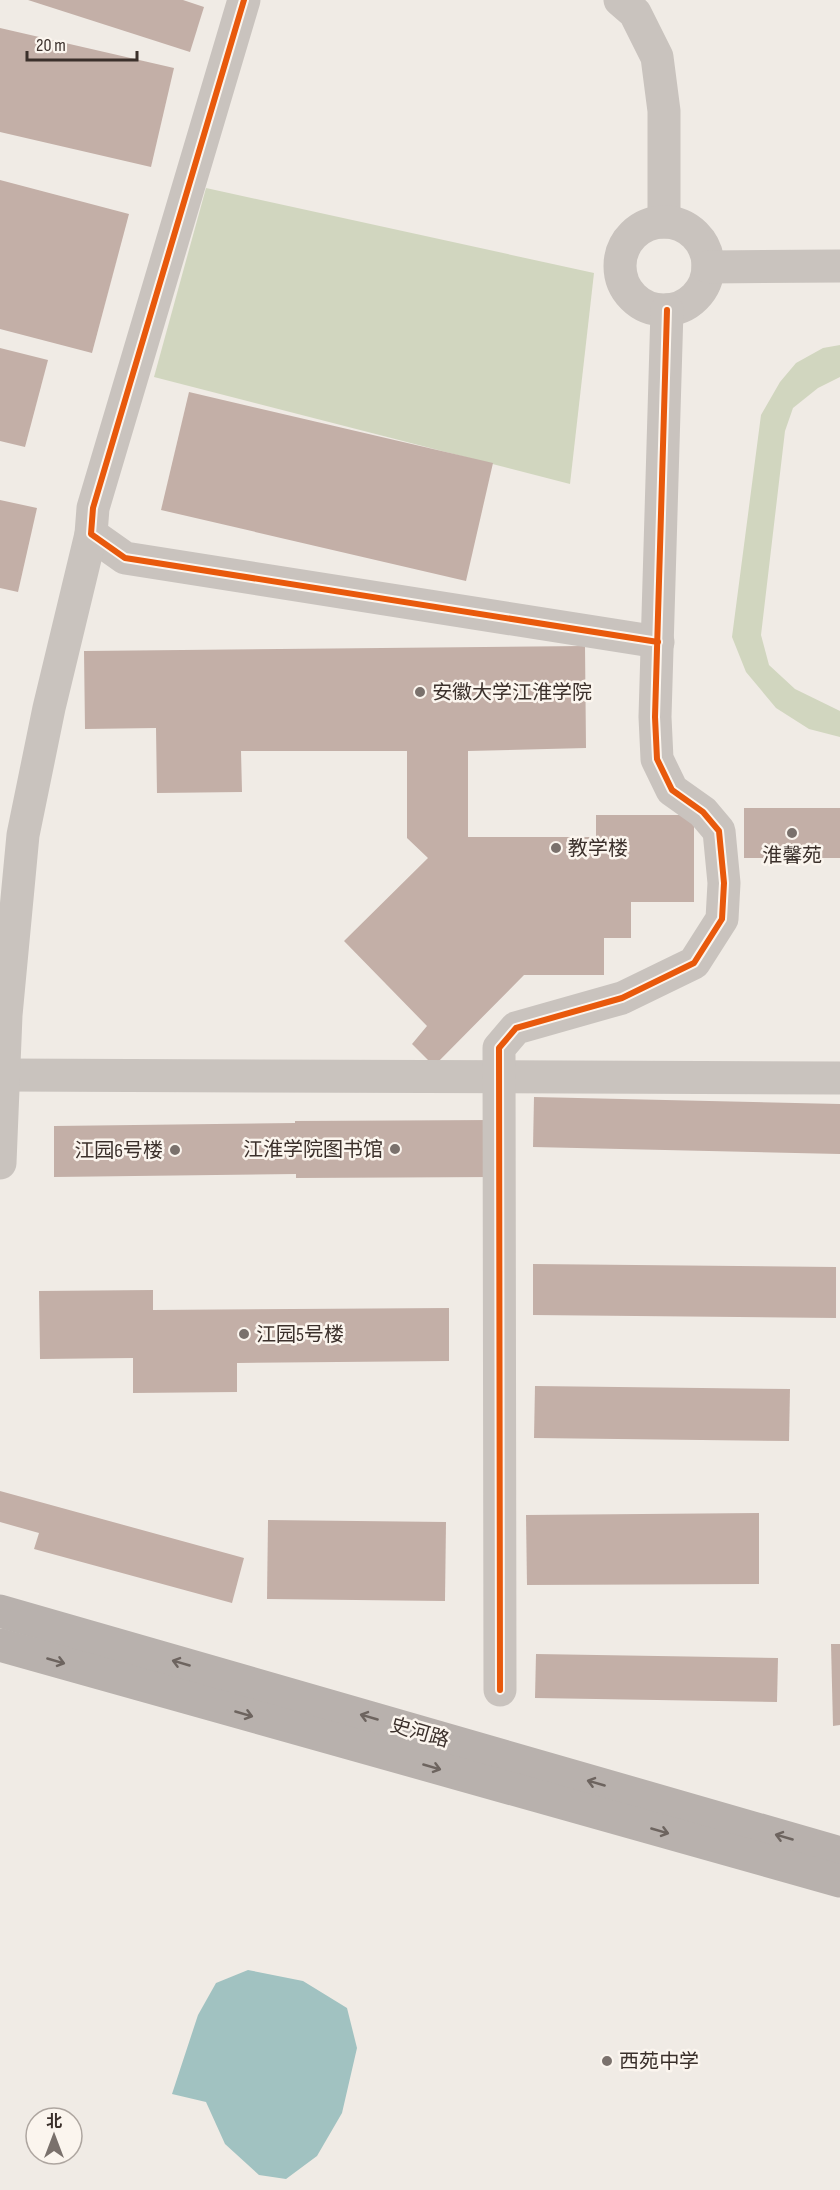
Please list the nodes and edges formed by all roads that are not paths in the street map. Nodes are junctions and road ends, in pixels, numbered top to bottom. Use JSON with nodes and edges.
{"nodes":[{"id":1,"x":244,"y":0,"type":"edge"},
{"id":2,"x":620,"y":0,"type":"edge"},
{"id":3,"x":664,"y":222,"type":"junction"},
{"id":4,"x":840,"y":266,"type":"edge"},
{"id":5,"x":708,"y":267,"type":"junction"},
{"id":6,"x":667,"y":310,"type":"junction"},
{"id":7,"x":91,"y":534,"type":"junction"},
{"id":8,"x":658,"y":642,"type":"junction"},
{"id":9,"x":4,"y":1075,"type":"junction"},
{"id":10,"x":499,"y":1077,"type":"junction"},
{"id":11,"x":840,"y":1078,"type":"edge"},
{"id":12,"x":0,"y":1163,"type":"edge"},
{"id":13,"x":0,"y":1611,"type":"edge"},
{"id":14,"x":0,"y":1645,"type":"edge"},
{"id":15,"x":500,"y":1690,"type":"dead end"},
{"id":16,"x":840,"y":1853,"type":"edge"},
{"id":17,"x":840,"y":1881,"type":"edge"}],
"edges":[{"from":1,"to":7,"type":"street"},
{"from":2,"to":3,"type":"street"},
{"from":3,"to":5,"type":"street"},
{"from":3,"to":6,"type":"street"},
{"from":4,"to":5,"type":"street"},
{"from":5,"to":6,"type":"street"},
{"from":6,"to":8,"type":"street"},
{"from":7,"to":8,"type":"street"},
{"from":7,"to":9,"type":"street"},
{"from":8,"to":10,"type":"street"},
{"from":9,"to":10,"type":"street"},
{"from":9,"to":12,"type":"street"},
{"from":10,"to":11,"type":"street"},
{"from":10,"to":15,"type":"street"},
{"from":16,"to":13,"type":"main road","name":"史河路","one_way":true},
{"from":14,"to":17,"type":"main road","name":"史河路","one_way":true}]}
